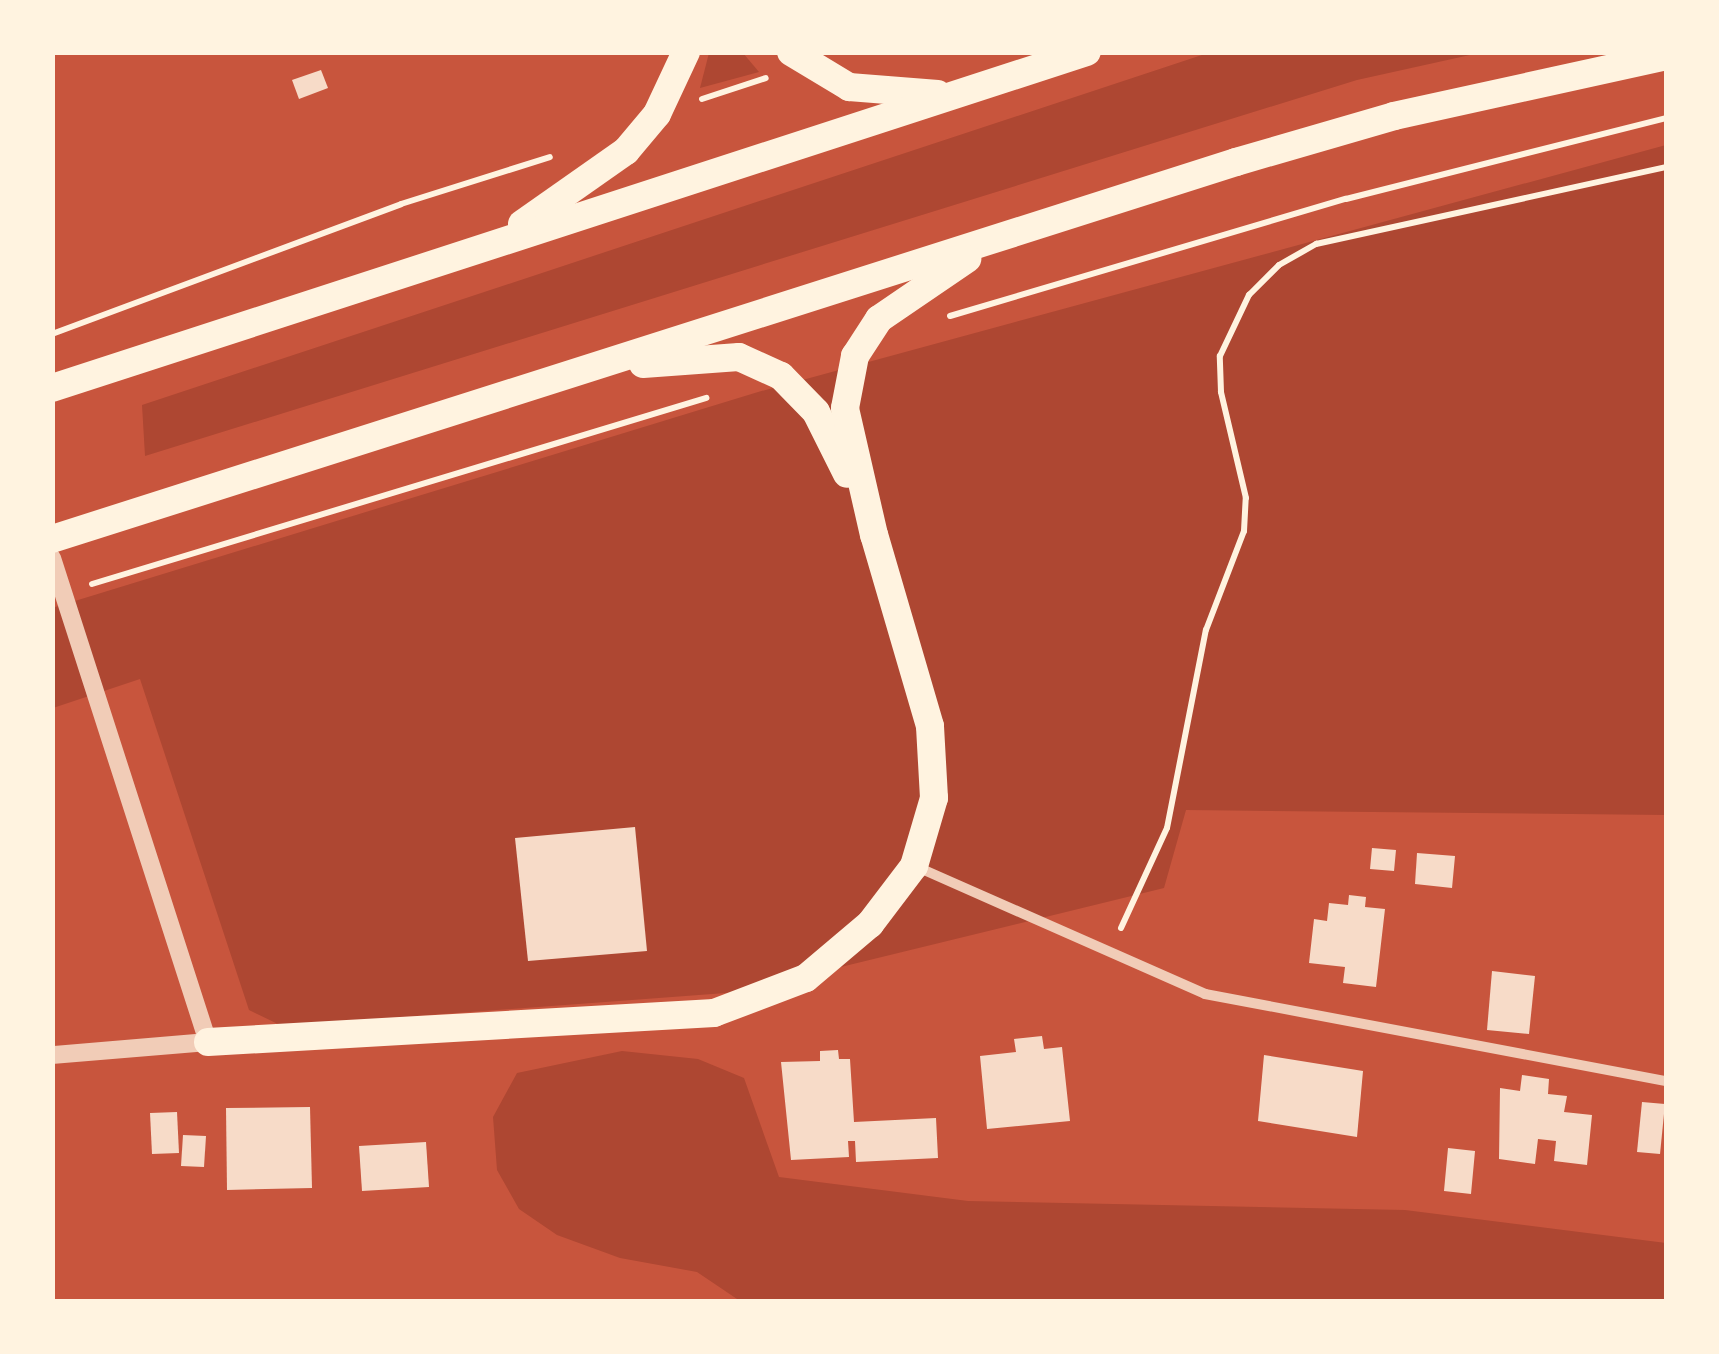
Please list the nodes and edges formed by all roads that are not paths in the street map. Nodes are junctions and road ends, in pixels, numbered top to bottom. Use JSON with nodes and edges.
{"nodes":[{"id":1,"x":686,"y":52,"type":"edge"},
{"id":2,"x":1087,"y":52,"type":"edge"},
{"id":3,"x":1666,"y":56,"type":"edge"},
{"id":4,"x":797,"y":59,"type":"edge"},
{"id":5,"x":949,"y":96,"type":"junction"},
{"id":6,"x":1003,"y":236,"type":"junction"},
{"id":7,"x":499,"y":240,"type":"junction"},
{"id":8,"x":601,"y":367,"type":"junction"},
{"id":9,"x":52,"y":388,"type":"edge"},
{"id":10,"x":874,"y":535,"type":"junction"},
{"id":11,"x":52,"y":539,"type":"edge"},
{"id":12,"x":52,"y":558,"type":"edge"},
{"id":13,"x":914,"y":866,"type":"junction"},
{"id":14,"x":208,"y":1042,"type":"junction"},
{"id":15,"x":52,"y":1055,"type":"edge"},
{"id":16,"x":1666,"y":1081,"type":"edge"}],
"edges":[{"from":1,"to":7,"type":"highway"},
{"from":2,"to":5,"type":"highway"},
{"from":3,"to":6,"type":"highway"},
{"from":4,"to":5,"type":"highway"},
{"from":5,"to":7,"type":"highway"},
{"from":6,"to":8,"type":"highway"},
{"from":6,"to":10,"type":"highway"},
{"from":7,"to":9,"type":"highway"},
{"from":8,"to":10,"type":"highway"},
{"from":8,"to":11,"type":"highway"},
{"from":10,"to":13,"type":"highway"},
{"from":12,"to":14,"type":"street"},
{"from":13,"to":14,"type":"highway"},
{"from":13,"to":16,"type":"street"},
{"from":14,"to":15,"type":"street"}]}
